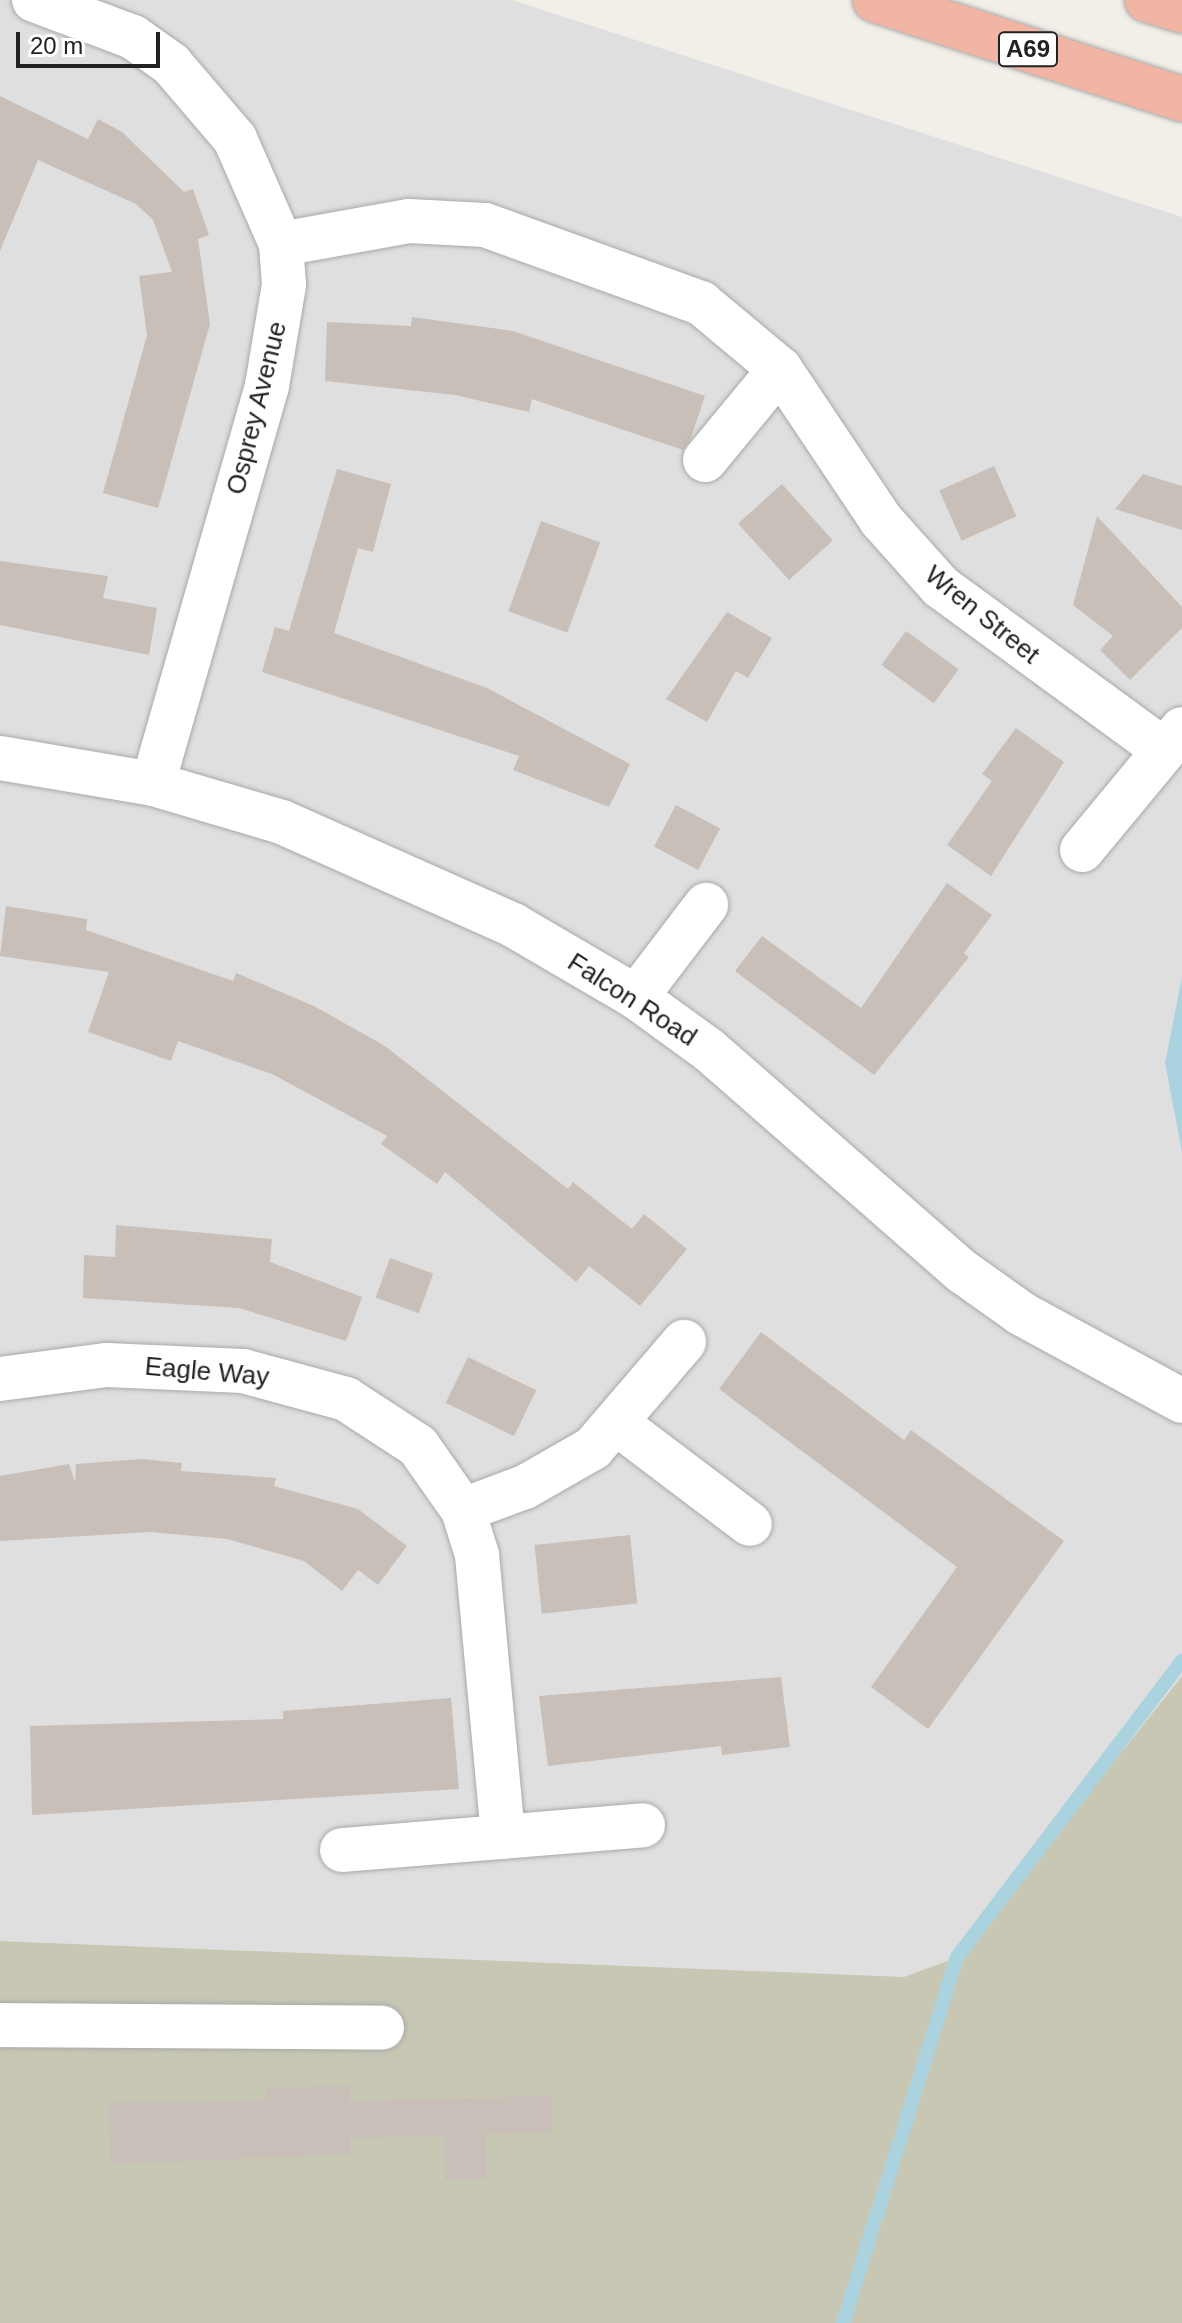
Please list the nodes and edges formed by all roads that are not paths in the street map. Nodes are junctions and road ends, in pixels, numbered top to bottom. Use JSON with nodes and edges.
{"nodes":[{"id":1,"x":34,"y":0,"type":"edge"},
{"id":2,"x":875,"y":0,"type":"edge"},
{"id":3,"x":1147,"y":0,"type":"edge"},
{"id":4,"x":1182,"y":11,"type":"edge"},
{"id":5,"x":1182,"y":99,"type":"edge"},
{"id":6,"x":281,"y":244,"type":"junction"},
{"id":7,"x":780,"y":369,"type":"junction"},
{"id":8,"x":705,"y":460,"type":"dead end"},
{"id":9,"x":1172,"y":739,"type":"edge"},
{"id":10,"x":0,"y":758,"type":"edge"},
{"id":11,"x":153,"y":784,"type":"junction"},
{"id":12,"x":1082,"y":850,"type":"dead end"},
{"id":13,"x":706,"y":905,"type":"dead end"},
{"id":14,"x":636,"y":997,"type":"junction"},
{"id":15,"x":684,"y":1342,"type":"dead end"},
{"id":16,"x":0,"y":1379,"type":"edge"},
{"id":17,"x":1182,"y":1401,"type":"edge"},
{"id":18,"x":619,"y":1425,"type":"junction"},
{"id":19,"x":463,"y":1510,"type":"junction"},
{"id":20,"x":750,"y":1524,"type":"dead end"},
{"id":21,"x":643,"y":1825,"type":"dead end"},
{"id":22,"x":503,"y":1837,"type":"junction"},
{"id":23,"x":342,"y":1850,"type":"dead end"},
{"id":24,"x":0,"y":2025,"type":"edge"},
{"id":25,"x":382,"y":2028,"type":"dead end"}],
"edges":[{"from":1,"to":6,"type":"street","name":"Osprey Avenue"},
{"from":2,"to":5,"type":"highway","number":"A69"},
{"from":3,"to":4,"type":"highway"},
{"from":6,"to":7,"type":"street","name":"Wren Street"},
{"from":6,"to":11,"type":"street","name":"Osprey Avenue"},
{"from":7,"to":8,"type":"street"},
{"from":7,"to":9,"type":"street","name":"Wren Street"},
{"from":9,"to":12,"type":"street","name":"Wren Street"},
{"from":10,"to":11,"type":"street","name":"Falcon Road"},
{"from":11,"to":14,"type":"street","name":"Falcon Road"},
{"from":13,"to":14,"type":"street"},
{"from":14,"to":17,"type":"street","name":"Falcon Road"},
{"from":15,"to":18,"type":"street"},
{"from":16,"to":19,"type":"street","name":"Eagle Way"},
{"from":18,"to":19,"type":"street"},
{"from":18,"to":20,"type":"street"},
{"from":19,"to":22,"type":"street"},
{"from":21,"to":22,"type":"street"},
{"from":22,"to":23,"type":"street"},
{"from":24,"to":25,"type":"street"}]}
